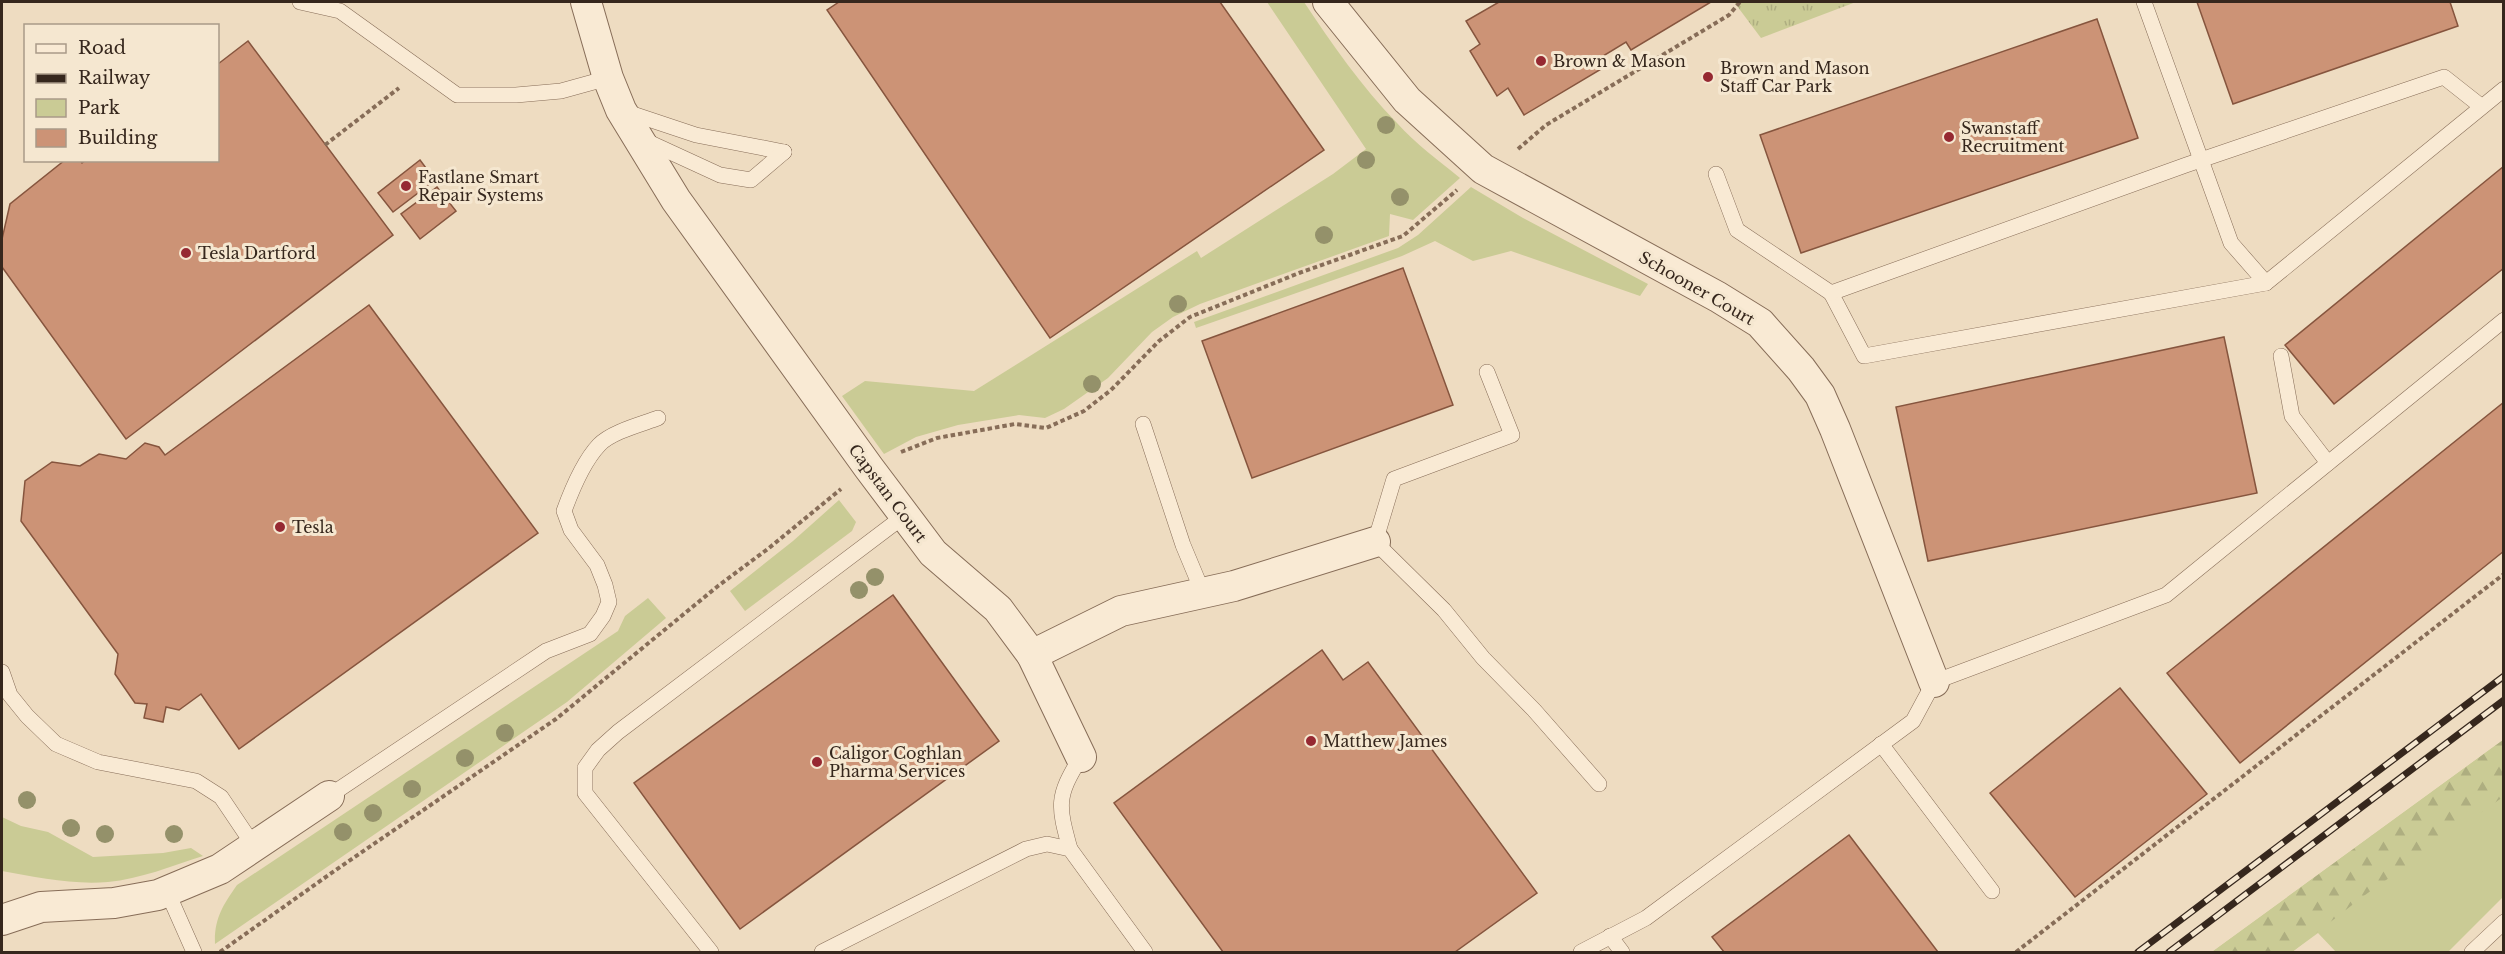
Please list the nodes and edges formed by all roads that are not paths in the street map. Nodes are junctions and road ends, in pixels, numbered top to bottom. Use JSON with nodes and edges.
{"nodes":[{"id":1,"x":300,"y":2,"type":"edge"},
{"id":2,"x":586,"y":2,"type":"edge"},
{"id":3,"x":1328,"y":2,"type":"edge"},
{"id":4,"x":2144,"y":2,"type":"edge"},
{"id":5,"x":608,"y":78,"type":"junction"},
{"id":6,"x":2504,"y":89,"type":"edge"},
{"id":7,"x":2482,"y":107,"type":"junction"},
{"id":8,"x":621,"y":110,"type":"junction"},
{"id":9,"x":636,"y":137,"type":"junction"},
{"id":10,"x":2202,"y":160,"type":"junction"},
{"id":11,"x":1716,"y":174,"type":"dead end"},
{"id":12,"x":2266,"y":283,"type":"junction"},
{"id":13,"x":1831,"y":293,"type":"junction"},
{"id":14,"x":2504,"y":320,"type":"edge"},
{"id":15,"x":2281,"y":356,"type":"dead end"},
{"id":16,"x":1487,"y":372,"type":"dead end"},
{"id":17,"x":658,"y":418,"type":"dead end"},
{"id":18,"x":1143,"y":424,"type":"dead end"},
{"id":19,"x":2328,"y":463,"type":"junction"},
{"id":20,"x":904,"y":516,"type":"junction"},
{"id":21,"x":1375,"y":542,"type":"junction"},
{"id":22,"x":1203,"y":593,"type":"junction"},
{"id":23,"x":1032,"y":655,"type":"junction"},
{"id":24,"x":2,"y":672,"type":"edge"},
{"id":25,"x":1934,"y":682,"type":"junction"},
{"id":26,"x":1881,"y":744,"type":"junction"},
{"id":27,"x":1081,"y":757,"type":"joint"},
{"id":28,"x":1599,"y":784,"type":"dead end"},
{"id":29,"x":329,"y":796,"type":"joint"},
{"id":30,"x":254,"y":846,"type":"junction"},
{"id":31,"x":1071,"y":849,"type":"junction"},
{"id":32,"x":167,"y":891,"type":"junction"},
{"id":33,"x":1992,"y":891,"type":"dead end"},
{"id":34,"x":2,"y":896,"type":"edge"},
{"id":35,"x":41,"y":907,"type":"junction"},
{"id":36,"x":2,"y":920,"type":"edge"},
{"id":37,"x":2504,"y":922,"type":"edge"},
{"id":38,"x":1610,"y":936,"type":"junction"},
{"id":39,"x":195,"y":952,"type":"edge"},
{"id":40,"x":711,"y":952,"type":"edge"},
{"id":41,"x":822,"y":952,"type":"edge"},
{"id":42,"x":1145,"y":952,"type":"edge"},
{"id":43,"x":1581,"y":952,"type":"edge"},
{"id":44,"x":1622,"y":952,"type":"edge"},
{"id":45,"x":2472,"y":952,"type":"edge"}],
"edges":[{"from":1,"to":5,"type":"lane"},
{"from":2,"to":5,"type":"street","name":"Capstan Court"},
{"from":3,"to":25,"type":"street","name":"Schooner Court"},
{"from":4,"to":10,"type":"lane"},
{"from":5,"to":8,"type":"street","name":"Capstan Court"},
{"from":6,"to":7,"type":"lane"},
{"from":7,"to":10,"type":"lane"},
{"from":7,"to":12,"type":"lane"},
{"from":8,"to":9,"type":"street","name":"Capstan Court"},
{"from":8,"to":9,"type":"lane"},
{"from":9,"to":20,"type":"street","name":"Capstan Court"},
{"from":10,"to":12,"type":"lane"},
{"from":10,"to":13,"type":"lane"},
{"from":11,"to":13,"type":"lane"},
{"from":12,"to":13,"type":"lane"},
{"from":14,"to":19,"type":"lane"},
{"from":15,"to":19,"type":"lane"},
{"from":16,"to":21,"type":"lane"},
{"from":17,"to":29,"type":"lane"},
{"from":18,"to":22,"type":"lane"},
{"from":19,"to":25,"type":"lane"},
{"from":20,"to":23,"type":"street","name":"Capstan Court"},
{"from":20,"to":40,"type":"lane"},
{"from":21,"to":22,"type":"street"},
{"from":21,"to":28,"type":"lane"},
{"from":22,"to":23,"type":"street"},
{"from":23,"to":27,"type":"street","name":"Capstan Court"},
{"from":24,"to":30,"type":"lane"},
{"from":25,"to":26,"type":"lane"},
{"from":26,"to":33,"type":"lane"},
{"from":26,"to":38,"type":"lane"},
{"from":27,"to":31,"type":"lane"},
{"from":29,"to":30,"type":"street"},
{"from":30,"to":32,"type":"street"},
{"from":31,"to":41,"type":"lane"},
{"from":31,"to":42,"type":"lane"},
{"from":32,"to":35,"type":"street"},
{"from":32,"to":39,"type":"lane"},
{"from":34,"to":35,"type":"street"},
{"from":35,"to":36,"type":"street"},
{"from":37,"to":45,"type":"lane"},
{"from":38,"to":43,"type":"lane"},
{"from":38,"to":44,"type":"lane"}]}
